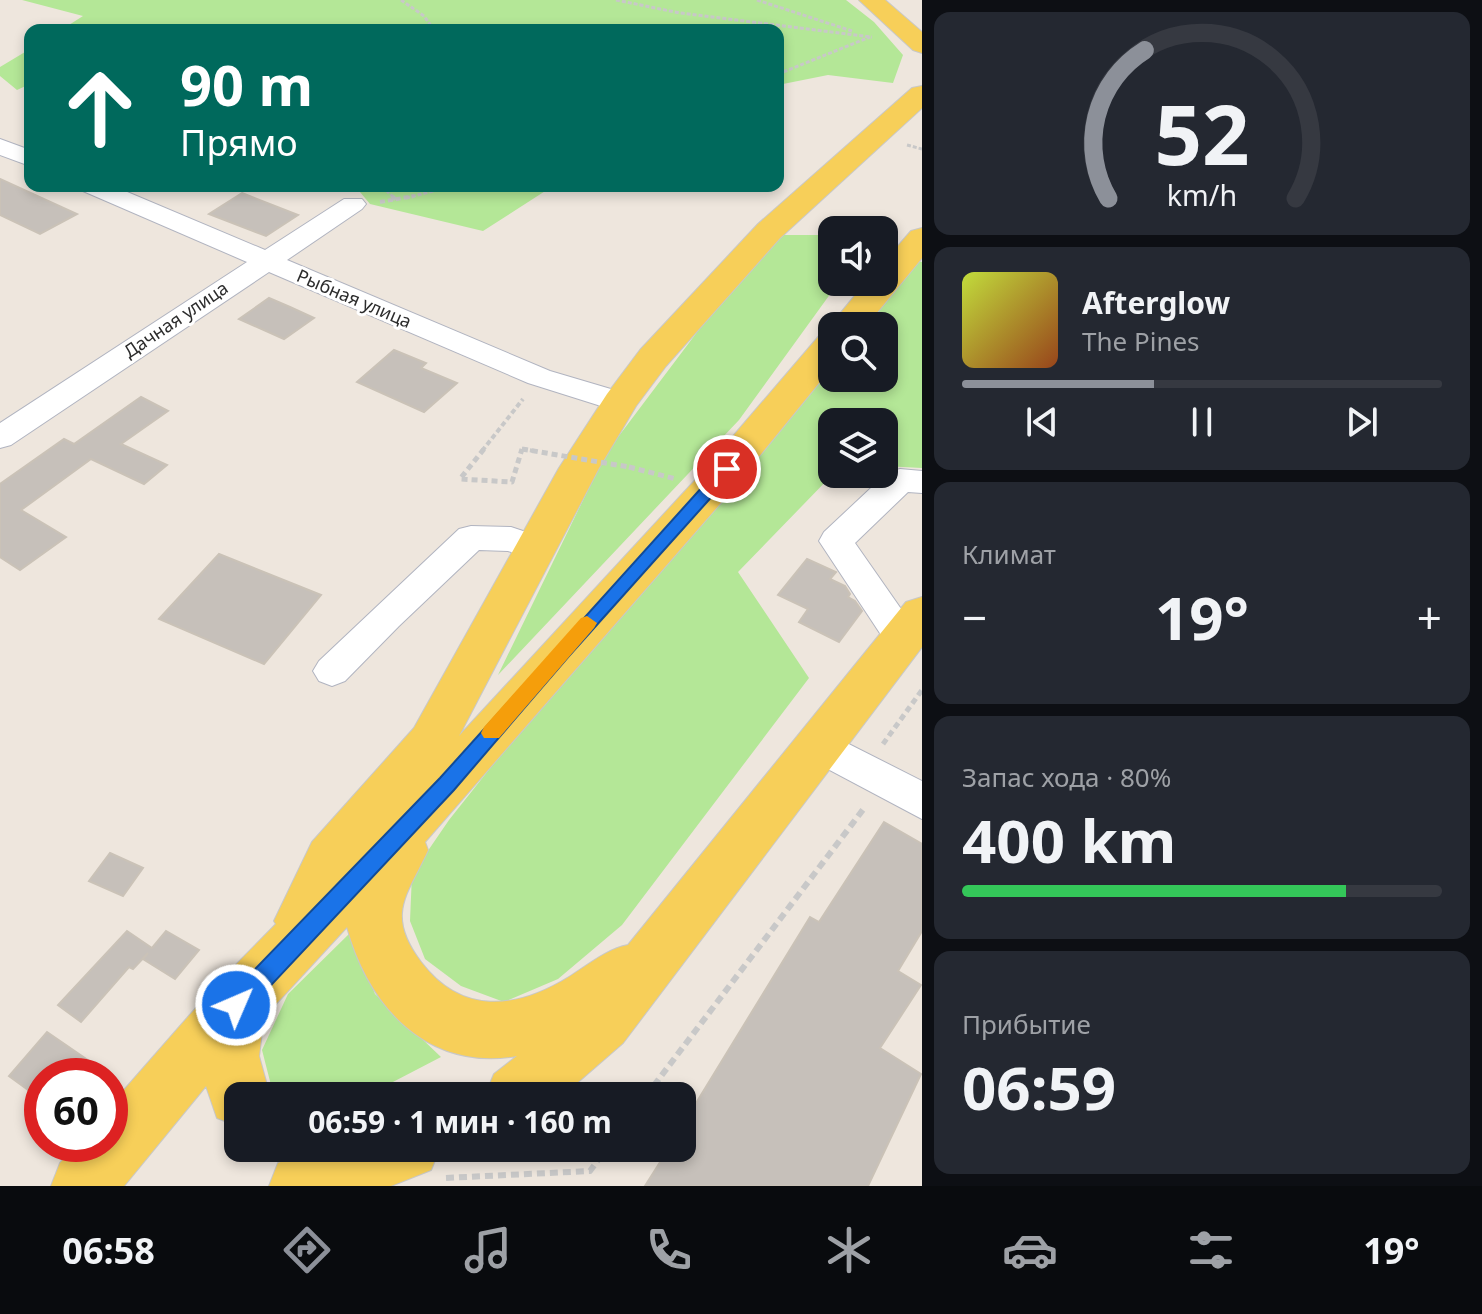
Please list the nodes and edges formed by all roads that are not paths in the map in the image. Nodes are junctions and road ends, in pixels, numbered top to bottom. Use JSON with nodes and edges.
{"nodes":[{"id":1,"x":871,"y":0,"type":"edge"},
{"id":2,"x":922,"y":45,"type":"edge"},
{"id":3,"x":922,"y":94,"type":"edge"},
{"id":4,"x":0,"y":146,"type":"edge"},
{"id":5,"x":24,"y":156,"type":"edge"},
{"id":6,"x":106,"y":192,"type":"edge"},
{"id":7,"x":353,"y":204,"type":"road end"},
{"id":8,"x":922,"y":238,"type":"edge"},
{"id":9,"x":264,"y":262,"type":"junction"},
{"id":10,"x":859,"y":312,"type":"edge"},
{"id":11,"x":818,"y":361,"type":"edge"},
{"id":12,"x":620,"y":402,"type":"junction"},
{"id":13,"x":0,"y":438,"type":"edge"},
{"id":14,"x":922,"y":482,"type":"edge"},
{"id":15,"x":538,"y":549,"type":"junction"},
{"id":16,"x":913,"y":627,"type":"edge"},
{"id":17,"x":332,"y":671,"type":"dead end"},
{"id":18,"x":821,"y":746,"type":"junction"},
{"id":19,"x":447,"y":784,"type":"junction"},
{"id":20,"x":922,"y":801,"type":"edge"},
{"id":21,"x":666,"y":945,"type":"junction"},
{"id":22,"x":285,"y":955,"type":"junction"},
{"id":23,"x":236,"y":1005,"type":"junction"},
{"id":24,"x":236,"y":1082,"type":"edge"},
{"id":25,"x":532,"y":1082,"type":"edge"},
{"id":26,"x":404,"y":1162,"type":"edge"},
{"id":27,"x":83,"y":1186,"type":"edge"},
{"id":28,"x":301,"y":1186,"type":"edge"}],
"edges":[{"from":1,"to":2,"type":"main road"},
{"from":3,"to":12,"type":"main road"},
{"from":4,"to":5,"type":"street"},
{"from":6,"to":9,"type":"street","name":"Рыбная улица"},
{"from":7,"to":9,"type":"street","name":"Дачная улица"},
{"from":8,"to":10,"type":"main road"},
{"from":9,"to":12,"type":"street","name":"Рыбная улица"},
{"from":9,"to":13,"type":"street","name":"Дачная улица"},
{"from":11,"to":19,"type":"main road"},
{"from":12,"to":15,"type":"main road"},
{"from":14,"to":16,"type":"street"},
{"from":15,"to":17,"type":"street"},
{"from":15,"to":22,"type":"main road"},
{"from":16,"to":18,"type":"main road"},
{"from":18,"to":20,"type":"street"},
{"from":18,"to":21,"type":"main road"},
{"from":19,"to":21,"type":"main road"},
{"from":19,"to":22,"type":"main road"},
{"from":21,"to":25,"type":"main road"},
{"from":22,"to":23,"type":"main road"},
{"from":23,"to":24,"type":"main road"},
{"from":23,"to":27,"type":"main road"},
{"from":26,"to":28,"type":"main road"}]}
